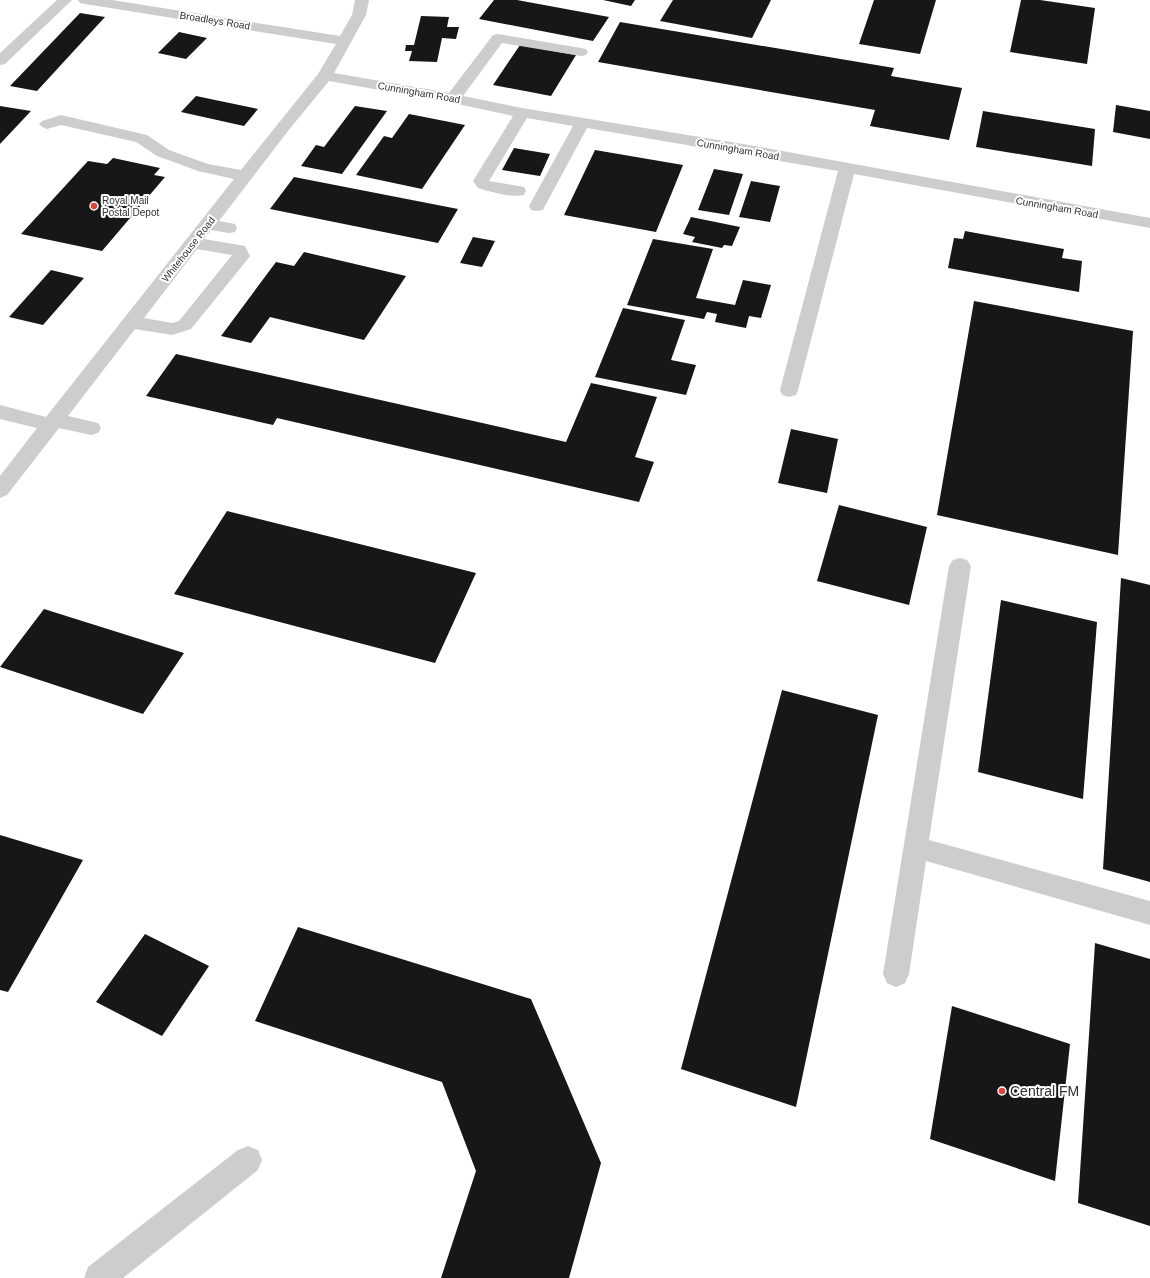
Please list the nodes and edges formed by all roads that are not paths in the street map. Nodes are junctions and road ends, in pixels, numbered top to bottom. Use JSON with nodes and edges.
{"nodes":[{"id":1,"x":65,"y":0,"type":"edge"},
{"id":2,"x":85,"y":0,"type":"edge"},
{"id":3,"x":362,"y":0,"type":"edge"},
{"id":4,"x":345,"y":41,"type":"junction"},
{"id":5,"x":581,"y":52,"type":"dead end"},
{"id":6,"x":0,"y":61,"type":"edge"},
{"id":7,"x":325,"y":76,"type":"junction"},
{"id":8,"x":454,"y":98,"type":"junction"},
{"id":9,"x":522,"y":113,"type":"junction"},
{"id":10,"x":582,"y":123,"type":"junction"},
{"id":11,"x":47,"y":124,"type":"dead end"},
{"id":12,"x":847,"y":168,"type":"junction"},
{"id":13,"x":245,"y":176,"type":"junction"},
{"id":14,"x":518,"y":191,"type":"dead end"},
{"id":15,"x":537,"y":206,"type":"dead end"},
{"id":16,"x":208,"y":224,"type":"junction"},
{"id":17,"x":1150,"y":224,"type":"edge"},
{"id":18,"x":229,"y":228,"type":"dead end"},
{"id":19,"x":193,"y":243,"type":"junction"},
{"id":20,"x":131,"y":322,"type":"junction"},
{"id":21,"x":789,"y":390,"type":"dead end"},
{"id":22,"x":0,"y":412,"type":"edge"},
{"id":23,"x":53,"y":422,"type":"junction"},
{"id":24,"x":91,"y":428,"type":"dead end"},
{"id":25,"x":0,"y":490,"type":"edge"},
{"id":26,"x":960,"y":566,"type":"dead end"},
{"id":27,"x":915,"y":847,"type":"junction"},
{"id":28,"x":1150,"y":913,"type":"edge"},
{"id":29,"x":896,"y":974,"type":"dead end"},
{"id":30,"x":248,"y":1160,"type":"dead end"},
{"id":31,"x":99,"y":1278,"type":"edge"}],
"edges":[{"from":1,"to":6,"type":"street"},
{"from":2,"to":4,"type":"street","name":"Broadleys Road"},
{"from":3,"to":4,"type":"street","name":"Whitehouse Road"},
{"from":4,"to":7,"type":"street","name":"Whitehouse Road"},
{"from":5,"to":8,"type":"street"},
{"from":7,"to":8,"type":"street","name":"Cunningham Road"},
{"from":7,"to":13,"type":"street","name":"Whitehouse Road"},
{"from":8,"to":9,"type":"street","name":"Cunningham Road"},
{"from":9,"to":10,"type":"street","name":"Cunningham Road"},
{"from":9,"to":14,"type":"street"},
{"from":10,"to":12,"type":"street","name":"Cunningham Road"},
{"from":10,"to":15,"type":"street"},
{"from":11,"to":13,"type":"street"},
{"from":12,"to":17,"type":"street","name":"Cunningham Road"},
{"from":12,"to":21,"type":"street"},
{"from":13,"to":16,"type":"street","name":"Whitehouse Road"},
{"from":16,"to":18,"type":"street"},
{"from":16,"to":19,"type":"street","name":"Whitehouse Road"},
{"from":19,"to":20,"type":"street","name":"Whitehouse Road"},
{"from":19,"to":20,"type":"street"},
{"from":20,"to":23,"type":"street","name":"Whitehouse Road"},
{"from":22,"to":23,"type":"street"},
{"from":23,"to":24,"type":"street"},
{"from":23,"to":25,"type":"street","name":"Whitehouse Road"},
{"from":26,"to":27,"type":"street"},
{"from":27,"to":28,"type":"street"},
{"from":27,"to":29,"type":"street"},
{"from":30,"to":31,"type":"street"}]}
